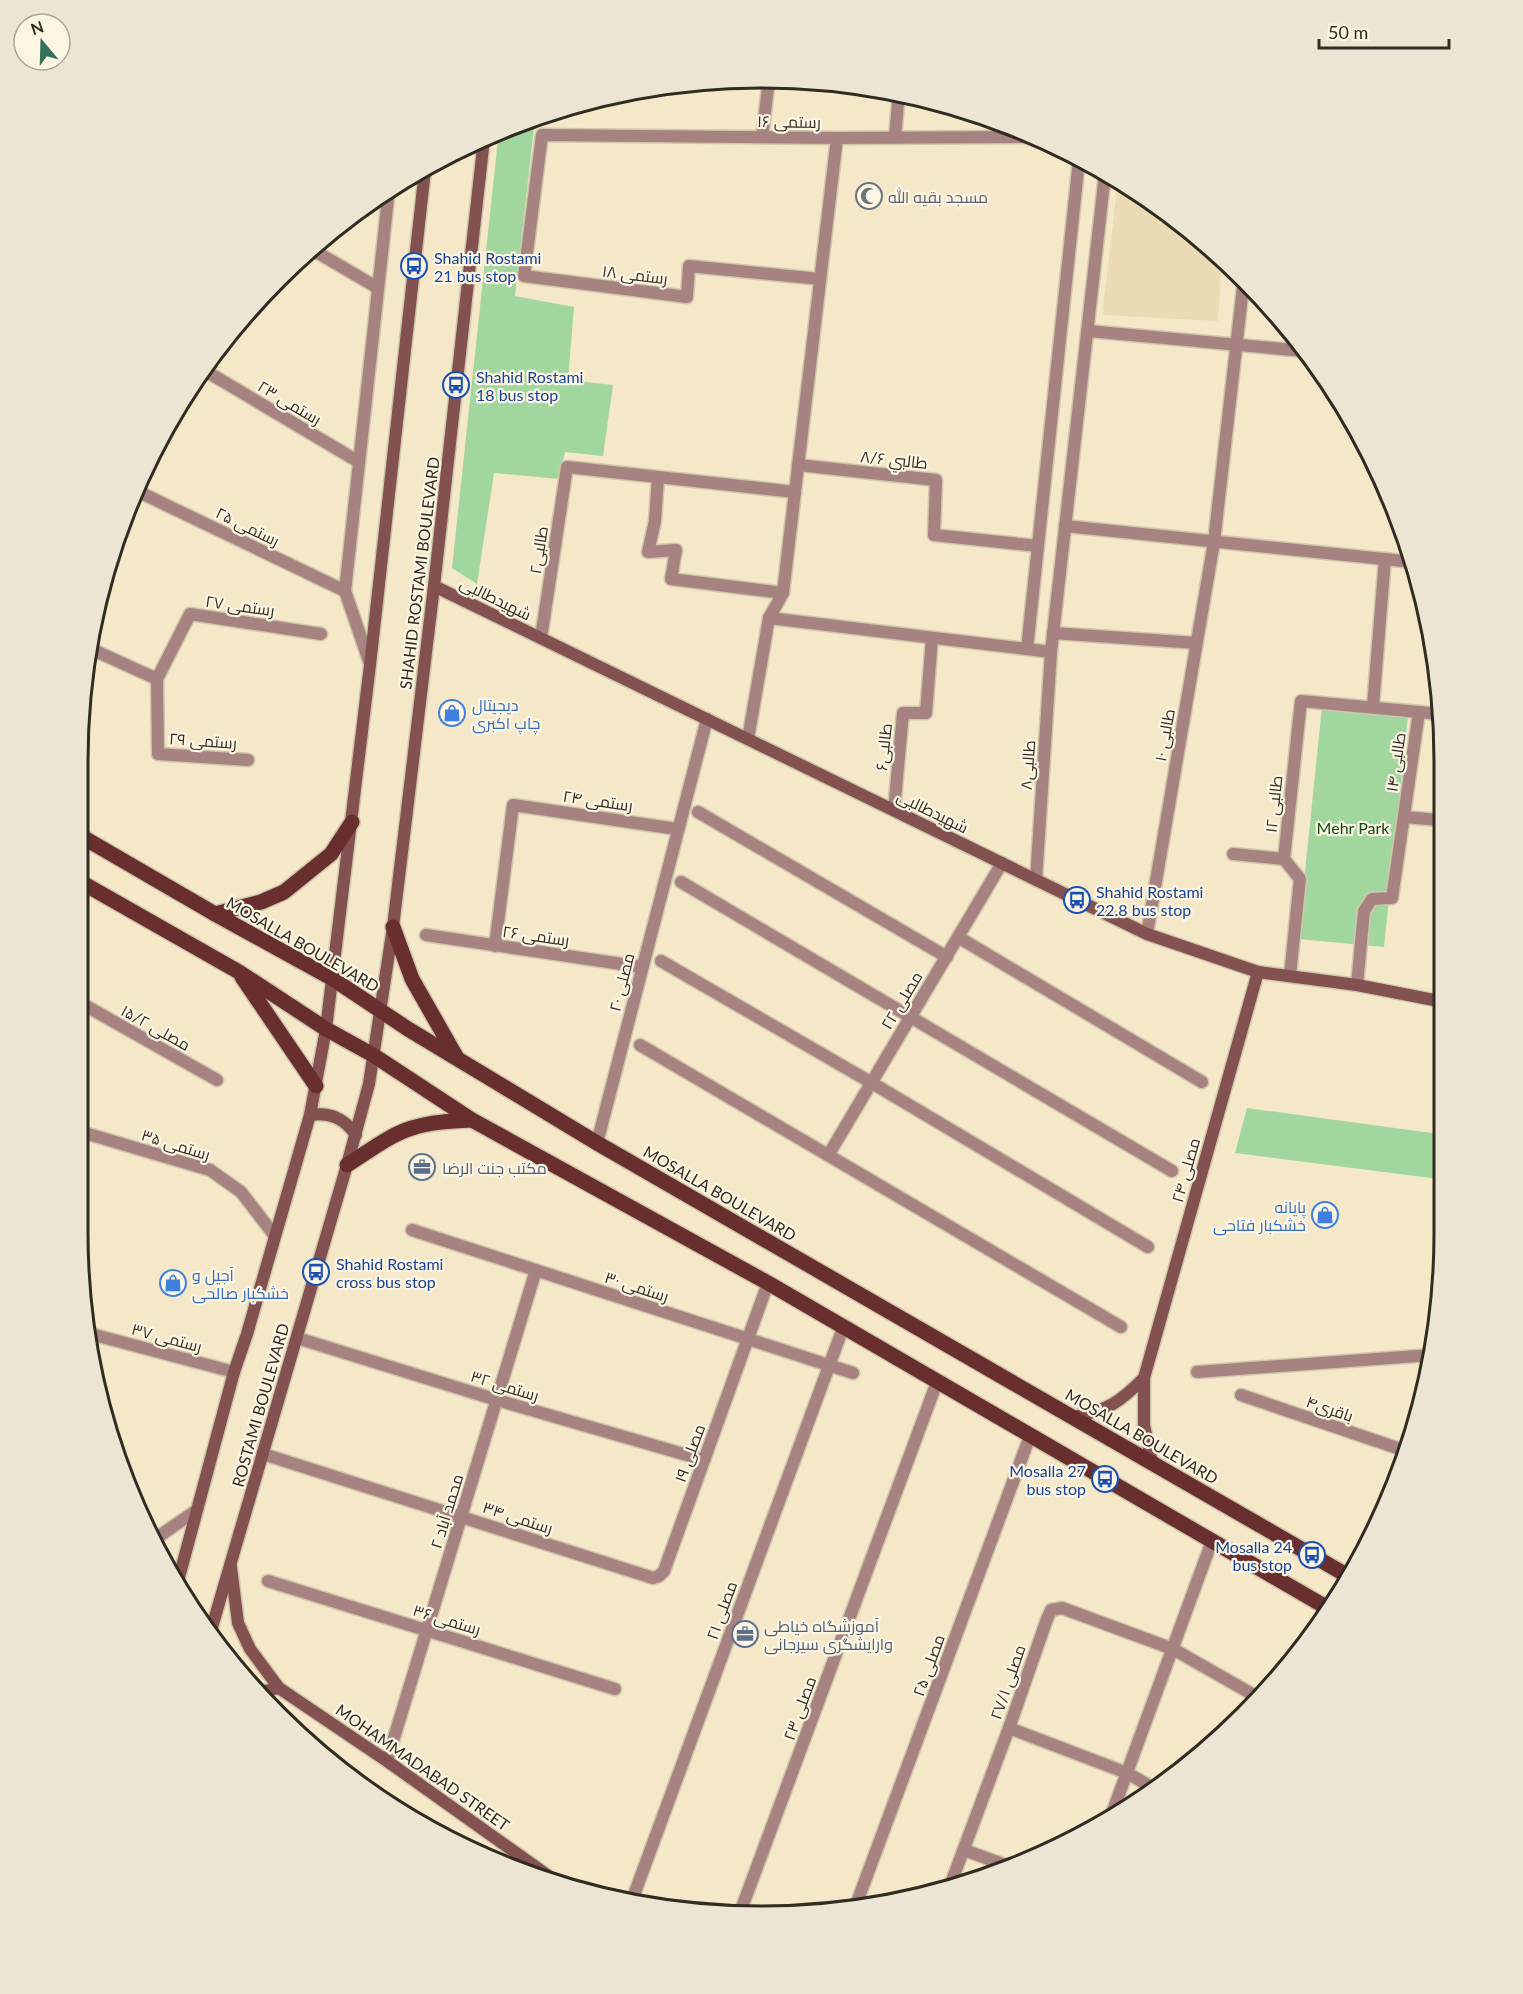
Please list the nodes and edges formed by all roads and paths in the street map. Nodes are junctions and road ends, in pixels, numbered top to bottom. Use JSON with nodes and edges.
{"nodes":[{"id":1,"x":768,"y":88,"type":"edge"},
{"id":2,"x":898,"y":102,"type":"edge"},
{"id":3,"x":762,"y":137,"type":"junction"},
{"id":4,"x":1012,"y":137,"type":"edge"},
{"id":5,"x":837,"y":138,"type":"junction"},
{"id":6,"x":895,"y":138,"type":"junction"},
{"id":7,"x":482,"y":150,"type":"edge"},
{"id":8,"x":1078,"y":168,"type":"edge"},
{"id":9,"x":424,"y":180,"type":"edge"},
{"id":10,"x":1104,"y":183,"type":"edge"},
{"id":11,"x":388,"y":202,"type":"edge"},
{"id":12,"x":320,"y":254,"type":"edge"},
{"id":13,"x":524,"y":276,"type":"joint"},
{"id":14,"x":820,"y":279,"type":"junction"},
{"id":15,"x":378,"y":288,"type":"junction"},
{"id":16,"x":1242,"y":292,"type":"edge"},
{"id":17,"x":1088,"y":331,"type":"junction"},
{"id":18,"x":1236,"y":344,"type":"junction"},
{"id":19,"x":1293,"y":350,"type":"edge"},
{"id":20,"x":212,"y":375,"type":"edge"},
{"id":21,"x":359,"y":462,"type":"junction"},
{"id":22,"x":798,"y":465,"type":"junction"},
{"id":23,"x":658,"y":477,"type":"junction"},
{"id":24,"x":795,"y":492,"type":"junction"},
{"id":25,"x":145,"y":494,"type":"edge"},
{"id":26,"x":1065,"y":526,"type":"junction"},
{"id":27,"x":1214,"y":542,"type":"junction"},
{"id":28,"x":1038,"y":546,"type":"junction"},
{"id":29,"x":1385,"y":559,"type":"junction"},
{"id":30,"x":1403,"y":559,"type":"edge"},
{"id":31,"x":435,"y":586,"type":"junction"},
{"id":32,"x":345,"y":591,"type":"junction"},
{"id":33,"x":783,"y":593,"type":"junction"},
{"id":34,"x":769,"y":618,"type":"junction"},
{"id":35,"x":1053,"y":633,"type":"junction"},
{"id":36,"x":321,"y":634,"type":"dead end"},
{"id":37,"x":541,"y":638,"type":"junction"},
{"id":38,"x":932,"y":638,"type":"junction"},
{"id":39,"x":1196,"y":643,"type":"junction"},
{"id":40,"x":1027,"y":650,"type":"junction"},
{"id":41,"x":98,"y":652,"type":"edge"},
{"id":42,"x":1051,"y":652,"type":"junction"},
{"id":43,"x":370,"y":665,"type":"junction"},
{"id":44,"x":157,"y":679,"type":"junction"},
{"id":45,"x":1373,"y":706,"type":"junction"},
{"id":46,"x":1419,"y":712,"type":"junction"},
{"id":47,"x":1433,"y":713,"type":"edge"},
{"id":48,"x":707,"y":719,"type":"junction"},
{"id":49,"x":748,"y":739,"type":"junction"},
{"id":50,"x":248,"y":760,"type":"dead end"},
{"id":51,"x":894,"y":810,"type":"junction"},
{"id":52,"x":698,"y":812,"type":"dead end"},
{"id":53,"x":1404,"y":817,"type":"junction"},
{"id":54,"x":1434,"y":820,"type":"edge"},
{"id":55,"x":352,"y":822,"type":"junction"},
{"id":56,"x":678,"y":829,"type":"junction"},
{"id":57,"x":88,"y":840,"type":"edge"},
{"id":58,"x":1233,"y":854,"type":"dead end"},
{"id":59,"x":1284,"y":859,"type":"junction"},
{"id":60,"x":1002,"y":863,"type":"junction"},
{"id":61,"x":1036,"y":880,"type":"junction"},
{"id":62,"x":681,"y":882,"type":"dead end"},
{"id":63,"x":88,"y":886,"type":"edge"},
{"id":64,"x":215,"y":914,"type":"junction"},
{"id":65,"x":393,"y":927,"type":"junction"},
{"id":66,"x":1148,"y":934,"type":"junction"},
{"id":67,"x":426,"y":935,"type":"dead end"},
{"id":68,"x":958,"y":937,"type":"junction"},
{"id":69,"x":495,"y":946,"type":"junction"},
{"id":70,"x":947,"y":957,"type":"junction"},
{"id":71,"x":661,"y":961,"type":"dead end"},
{"id":72,"x":642,"y":967,"type":"junction"},
{"id":73,"x":238,"y":972,"type":"junction"},
{"id":74,"x":1258,"y":972,"type":"junction"},
{"id":75,"x":1290,"y":975,"type":"junction"},
{"id":76,"x":333,"y":979,"type":"junction"},
{"id":77,"x":1357,"y":985,"type":"junction"},
{"id":78,"x":1434,"y":1000,"type":"edge"},
{"id":79,"x":88,"y":1007,"type":"edge"},
{"id":80,"x":382,"y":1010,"type":"junction"},
{"id":81,"x":911,"y":1016,"type":"junction"},
{"id":82,"x":326,"y":1029,"type":"junction"},
{"id":83,"x":640,"y":1045,"type":"dead end"},
{"id":84,"x":373,"y":1054,"type":"junction"},
{"id":85,"x":459,"y":1060,"type":"junction"},
{"id":86,"x":217,"y":1080,"type":"dead end"},
{"id":87,"x":1202,"y":1082,"type":"dead end"},
{"id":88,"x":872,"y":1083,"type":"junction"},
{"id":89,"x":316,"y":1086,"type":"junction"},
{"id":90,"x":310,"y":1115,"type":"junction"},
{"id":91,"x":472,"y":1120,"type":"junction"},
{"id":92,"x":88,"y":1134,"type":"edge"},
{"id":93,"x":356,"y":1135,"type":"junction"},
{"id":94,"x":597,"y":1143,"type":"junction"},
{"id":95,"x":829,"y":1154,"type":"junction"},
{"id":96,"x":347,"y":1165,"type":"junction"},
{"id":97,"x":1172,"y":1171,"type":"dead end"},
{"id":98,"x":412,"y":1230,"type":"dead end"},
{"id":99,"x":275,"y":1236,"type":"junction"},
{"id":100,"x":1148,"y":1247,"type":"dead end"},
{"id":101,"x":536,"y":1270,"type":"junction"},
{"id":102,"x":768,"y":1283,"type":"junction"},
{"id":103,"x":843,"y":1328,"type":"junction"},
{"id":104,"x":1121,"y":1328,"type":"dead end"},
{"id":105,"x":96,"y":1335,"type":"edge"},
{"id":106,"x":297,"y":1338,"type":"junction"},
{"id":107,"x":747,"y":1339,"type":"junction"},
{"id":108,"x":1423,"y":1356,"type":"edge"},
{"id":109,"x":829,"y":1365,"type":"junction"},
{"id":110,"x":234,"y":1372,"type":"junction"},
{"id":111,"x":1197,"y":1372,"type":"dead end"},
{"id":112,"x":852,"y":1373,"type":"dead end"},
{"id":113,"x":1144,"y":1378,"type":"junction"},
{"id":114,"x":937,"y":1382,"type":"junction"},
{"id":115,"x":1240,"y":1395,"type":"dead end"},
{"id":116,"x":497,"y":1400,"type":"junction"},
{"id":117,"x":1074,"y":1417,"type":"junction"},
{"id":118,"x":1030,"y":1436,"type":"junction"},
{"id":119,"x":1399,"y":1449,"type":"edge"},
{"id":120,"x":262,"y":1454,"type":"junction"},
{"id":121,"x":704,"y":1460,"type":"junction"},
{"id":122,"x":1152,"y":1462,"type":"junction"},
{"id":123,"x":197,"y":1510,"type":"junction"},
{"id":124,"x":462,"y":1516,"type":"junction"},
{"id":125,"x":161,"y":1535,"type":"edge"},
{"id":126,"x":1212,"y":1541,"type":"junction"},
{"id":127,"x":231,"y":1562,"type":"junction"},
{"id":128,"x":181,"y":1572,"type":"edge"},
{"id":129,"x":1342,"y":1572,"type":"edge"},
{"id":130,"x":659,"y":1576,"type":"joint"},
{"id":131,"x":268,"y":1581,"type":"dead end"},
{"id":132,"x":1322,"y":1605,"type":"edge"},
{"id":133,"x":214,"y":1622,"type":"edge"},
{"id":134,"x":427,"y":1630,"type":"junction"},
{"id":135,"x":1173,"y":1649,"type":"junction"},
{"id":136,"x":279,"y":1688,"type":"junction"},
{"id":137,"x":615,"y":1689,"type":"dead end"},
{"id":138,"x":269,"y":1690,"type":"edge"},
{"id":139,"x":1251,"y":1693,"type":"edge"},
{"id":140,"x":1009,"y":1728,"type":"junction"},
{"id":141,"x":387,"y":1761,"type":"junction"},
{"id":142,"x":1127,"y":1773,"type":"junction"},
{"id":143,"x":1146,"y":1784,"type":"edge"},
{"id":144,"x":1115,"y":1804,"type":"edge"},
{"id":145,"x":964,"y":1850,"type":"junction"},
{"id":146,"x":998,"y":1862,"type":"edge"},
{"id":147,"x":534,"y":1866,"type":"edge"},
{"id":148,"x":953,"y":1878,"type":"edge"},
{"id":149,"x":634,"y":1894,"type":"edge"},
{"id":150,"x":858,"y":1899,"type":"edge"},
{"id":151,"x":743,"y":1905,"type":"edge"}],
"edges":[{"from":1,"to":3,"type":"street"},
{"from":2,"to":6,"type":"street"},
{"from":3,"to":5,"type":"street","name":"رستمی ۱۶"},
{"from":3,"to":13,"type":"street","name":"رستمی ۱۶"},
{"from":4,"to":6,"type":"street","name":"رستمی ۱۶"},
{"from":5,"to":6,"type":"street","name":"رستمی ۱۶"},
{"from":5,"to":14,"type":"street"},
{"from":7,"to":31,"type":"main road","name":"SHAHID ROSTAMI BOULEVARD"},
{"from":8,"to":28,"type":"street"},
{"from":9,"to":43,"type":"main road"},
{"from":10,"to":17,"type":"street","name":"طالبی۸"},
{"from":11,"to":15,"type":"street"},
{"from":12,"to":15,"type":"street"},
{"from":13,"to":14,"type":"street","name":"رستمی ۱۸"},
{"from":14,"to":22,"type":"street"},
{"from":15,"to":21,"type":"street"},
{"from":16,"to":18,"type":"street","name":"طالبی ۱۰"},
{"from":17,"to":18,"type":"street"},
{"from":17,"to":26,"type":"street","name":"طالبی۸"},
{"from":18,"to":19,"type":"street"},
{"from":18,"to":27,"type":"street","name":"طالبی ۱۰"},
{"from":20,"to":21,"type":"street","name":"رستمی ۲۳"},
{"from":21,"to":32,"type":"street"},
{"from":22,"to":24,"type":"street"},
{"from":22,"to":28,"type":"street","name":"طالبي ۸/۶"},
{"from":23,"to":24,"type":"street"},
{"from":23,"to":33,"type":"street"},
{"from":23,"to":37,"type":"street","name":"طالبی۲"},
{"from":24,"to":33,"type":"street"},
{"from":25,"to":32,"type":"street","name":"رستمی ۲۵"},
{"from":26,"to":27,"type":"street"},
{"from":26,"to":35,"type":"street","name":"طالبی۸"},
{"from":27,"to":29,"type":"street"},
{"from":27,"to":39,"type":"street","name":"طالبی ۱۰"},
{"from":28,"to":40,"type":"street"},
{"from":29,"to":30,"type":"street"},
{"from":29,"to":45,"type":"street"},
{"from":31,"to":37,"type":"main road","name":"شهیدطالبی"},
{"from":31,"to":65,"type":"main road","name":"SHAHID ROSTAMI BOULEVARD"},
{"from":32,"to":43,"type":"street"},
{"from":33,"to":34,"type":"street"},
{"from":34,"to":38,"type":"street"},
{"from":34,"to":49,"type":"street"},
{"from":35,"to":39,"type":"street"},
{"from":35,"to":42,"type":"street","name":"طالبی۸"},
{"from":36,"to":44,"type":"street","name":"رستمی ۲۷"},
{"from":37,"to":48,"type":"main road","name":"شهیدطالبی"},
{"from":38,"to":40,"type":"street"},
{"from":38,"to":51,"type":"street","name":"طالبی۶"},
{"from":39,"to":66,"type":"street","name":"طالبی ۱۰"},
{"from":40,"to":42,"type":"street"},
{"from":41,"to":44,"type":"street"},
{"from":42,"to":61,"type":"street","name":"طالبی۸"},
{"from":43,"to":55,"type":"main road"},
{"from":44,"to":50,"type":"street","name":"رستمی ۲۹"},
{"from":45,"to":46,"type":"street","name":"طالبی ۱۴"},
{"from":45,"to":59,"type":"street","name":"طالبی ۱۲"},
{"from":46,"to":47,"type":"street"},
{"from":46,"to":53,"type":"street","name":"طالبی ۱۴"},
{"from":48,"to":49,"type":"main road","name":"شهیدطالبی"},
{"from":48,"to":56,"type":"street","name":"مصلی ۲۰"},
{"from":49,"to":51,"type":"main road","name":"شهیدطالبی"},
{"from":51,"to":60,"type":"main road","name":"شهیدطالبی"},
{"from":52,"to":70,"type":"street"},
{"from":53,"to":54,"type":"street"},
{"from":53,"to":77,"type":"street","name":"طالبی ۱۴"},
{"from":55,"to":64,"type":"main road"},
{"from":55,"to":76,"type":"main road"},
{"from":56,"to":69,"type":"street","name":"رستمی ۲۴"},
{"from":56,"to":72,"type":"street","name":"مصلی ۲۰"},
{"from":57,"to":64,"type":"main road","name":"MOSALLA BOULEVARD"},
{"from":58,"to":59,"type":"street"},
{"from":59,"to":75,"type":"street"},
{"from":60,"to":61,"type":"main road","name":"شهیدطالبی"},
{"from":60,"to":68,"type":"street","name":"مصلی ۲۲"},
{"from":61,"to":66,"type":"main road","name":"شهیدطالبی"},
{"from":62,"to":81,"type":"street"},
{"from":63,"to":73,"type":"main road"},
{"from":64,"to":76,"type":"main road","name":"MOSALLA BOULEVARD"},
{"from":65,"to":80,"type":"main road","name":"SHAHID ROSTAMI BOULEVARD"},
{"from":65,"to":85,"type":"main road"},
{"from":66,"to":74,"type":"main road","name":"شهیدطالبی"},
{"from":67,"to":69,"type":"street","name":"رستمی ۲۶"},
{"from":68,"to":70,"type":"street","name":"مصلی ۲۲"},
{"from":68,"to":87,"type":"street"},
{"from":69,"to":72,"type":"street","name":"رستمی ۲۶"},
{"from":70,"to":81,"type":"street","name":"مصلی ۲۲"},
{"from":71,"to":88,"type":"street"},
{"from":72,"to":94,"type":"street","name":"مصلی ۲۰"},
{"from":73,"to":82,"type":"main road"},
{"from":73,"to":89,"type":"main road"},
{"from":74,"to":75,"type":"main road","name":"شهیدطالبی"},
{"from":74,"to":113,"type":"main road","name":"مصلی ۲۴"},
{"from":75,"to":77,"type":"main road","name":"شهیدطالبی"},
{"from":76,"to":80,"type":"main road","name":"MOSALLA BOULEVARD"},
{"from":76,"to":82,"type":"main road"},
{"from":77,"to":78,"type":"main road","name":"شهیدطالبی"},
{"from":79,"to":86,"type":"street","name":"مصلی ۱۵/۲"},
{"from":80,"to":84,"type":"main road","name":"ROSTAMI BOULEVARD"},
{"from":80,"to":85,"type":"main road","name":"MOSALLA BOULEVARD"},
{"from":81,"to":88,"type":"street","name":"مصلی ۲۲"},
{"from":81,"to":97,"type":"street"},
{"from":82,"to":84,"type":"main road"},
{"from":82,"to":89,"type":"main road","name":"ROSTAMI BOULEVARD"},
{"from":83,"to":95,"type":"street"},
{"from":84,"to":91,"type":"main road"},
{"from":84,"to":93,"type":"main road","name":"ROSTAMI BOULEVARD"},
{"from":85,"to":94,"type":"main road","name":"MOSALLA BOULEVARD"},
{"from":88,"to":95,"type":"street","name":"مصلی ۲۲"},
{"from":88,"to":100,"type":"street"},
{"from":89,"to":90,"type":"main road","name":"ROSTAMI BOULEVARD"},
{"from":90,"to":93,"type":"main road"},
{"from":90,"to":99,"type":"main road","name":"ROSTAMI BOULEVARD"},
{"from":91,"to":96,"type":"main road"},
{"from":91,"to":102,"type":"main road"},
{"from":92,"to":99,"type":"street","name":"رستمی ۳۵"},
{"from":93,"to":96,"type":"main road","name":"ROSTAMI BOULEVARD"},
{"from":94,"to":117,"type":"main road","name":"MOSALLA BOULEVARD"},
{"from":95,"to":104,"type":"street"},
{"from":96,"to":106,"type":"main road","name":"ROSTAMI BOULEVARD"},
{"from":98,"to":101,"type":"street","name":"رستمی ۳۰"},
{"from":99,"to":110,"type":"main road","name":"ROSTAMI BOULEVARD"},
{"from":101,"to":107,"type":"street","name":"رستمی ۳۰"},
{"from":101,"to":116,"type":"street","name":"محمد آباد ۲"},
{"from":102,"to":103,"type":"main road"},
{"from":102,"to":107,"type":"street","name":"مصلی ۱۹"},
{"from":103,"to":109,"type":"street","name":"مصلی ۲۱"},
{"from":103,"to":114,"type":"main road"},
{"from":105,"to":110,"type":"street","name":"رستمی ۳۷"},
{"from":106,"to":116,"type":"street","name":"رستمی ۳۲"},
{"from":106,"to":120,"type":"main road","name":"ROSTAMI BOULEVARD"},
{"from":107,"to":109,"type":"street","name":"رستمی ۳۰"},
{"from":107,"to":121,"type":"street","name":"مصلی ۱۹"},
{"from":108,"to":111,"type":"street"},
{"from":109,"to":112,"type":"street","name":"رستمی ۳۰"},
{"from":109,"to":149,"type":"street","name":"مصلی ۲۱"},
{"from":110,"to":123,"type":"main road","name":"ROSTAMI BOULEVARD"},
{"from":113,"to":117,"type":"main road"},
{"from":113,"to":122,"type":"main road"},
{"from":114,"to":118,"type":"main road"},
{"from":114,"to":151,"type":"street","name":"مصلی ۲۳"},
{"from":115,"to":119,"type":"street","name":"باقری۴"},
{"from":116,"to":121,"type":"street","name":"رستمی ۳۲"},
{"from":116,"to":124,"type":"street","name":"محمد آباد ۲"},
{"from":117,"to":122,"type":"main road","name":"MOSALLA BOULEVARD"},
{"from":118,"to":126,"type":"main road"},
{"from":118,"to":150,"type":"street","name":"مصلی ۲۵"},
{"from":120,"to":124,"type":"street","name":"رستمی ۳۴"},
{"from":120,"to":127,"type":"main road","name":"ROSTAMI BOULEVARD"},
{"from":121,"to":130,"type":"street","name":"مصلی ۱۹"},
{"from":122,"to":129,"type":"main road","name":"MOSALLA BOULEVARD"},
{"from":123,"to":125,"type":"street"},
{"from":123,"to":128,"type":"main road","name":"ROSTAMI BOULEVARD"},
{"from":124,"to":130,"type":"street","name":"رستمی ۳۴"},
{"from":124,"to":134,"type":"street","name":"محمد آباد ۲"},
{"from":126,"to":132,"type":"main road"},
{"from":126,"to":135,"type":"street"},
{"from":127,"to":133,"type":"main road","name":"ROSTAMI BOULEVARD"},
{"from":127,"to":136,"type":"main road","name":"MOHAMMADABAD STREET"},
{"from":131,"to":134,"type":"street","name":"رستمی ۳۶"},
{"from":134,"to":137,"type":"street","name":"رستمی ۳۶"},
{"from":134,"to":141,"type":"street","name":"محمد آباد ۲"},
{"from":135,"to":139,"type":"street"},
{"from":135,"to":140,"type":"street","name":"مصلی ۲۷/۱"},
{"from":135,"to":142,"type":"street"},
{"from":136,"to":138,"type":"main road"},
{"from":136,"to":141,"type":"main road","name":"MOHAMMADABAD STREET"},
{"from":140,"to":142,"type":"street"},
{"from":140,"to":145,"type":"street","name":"مصلی ۲۷/۱"},
{"from":141,"to":147,"type":"main road","name":"MOHAMMADABAD STREET"},
{"from":142,"to":143,"type":"street"},
{"from":142,"to":144,"type":"street"},
{"from":145,"to":146,"type":"street"},
{"from":145,"to":148,"type":"street","name":"مصلی ۲۷/۱"}]}
